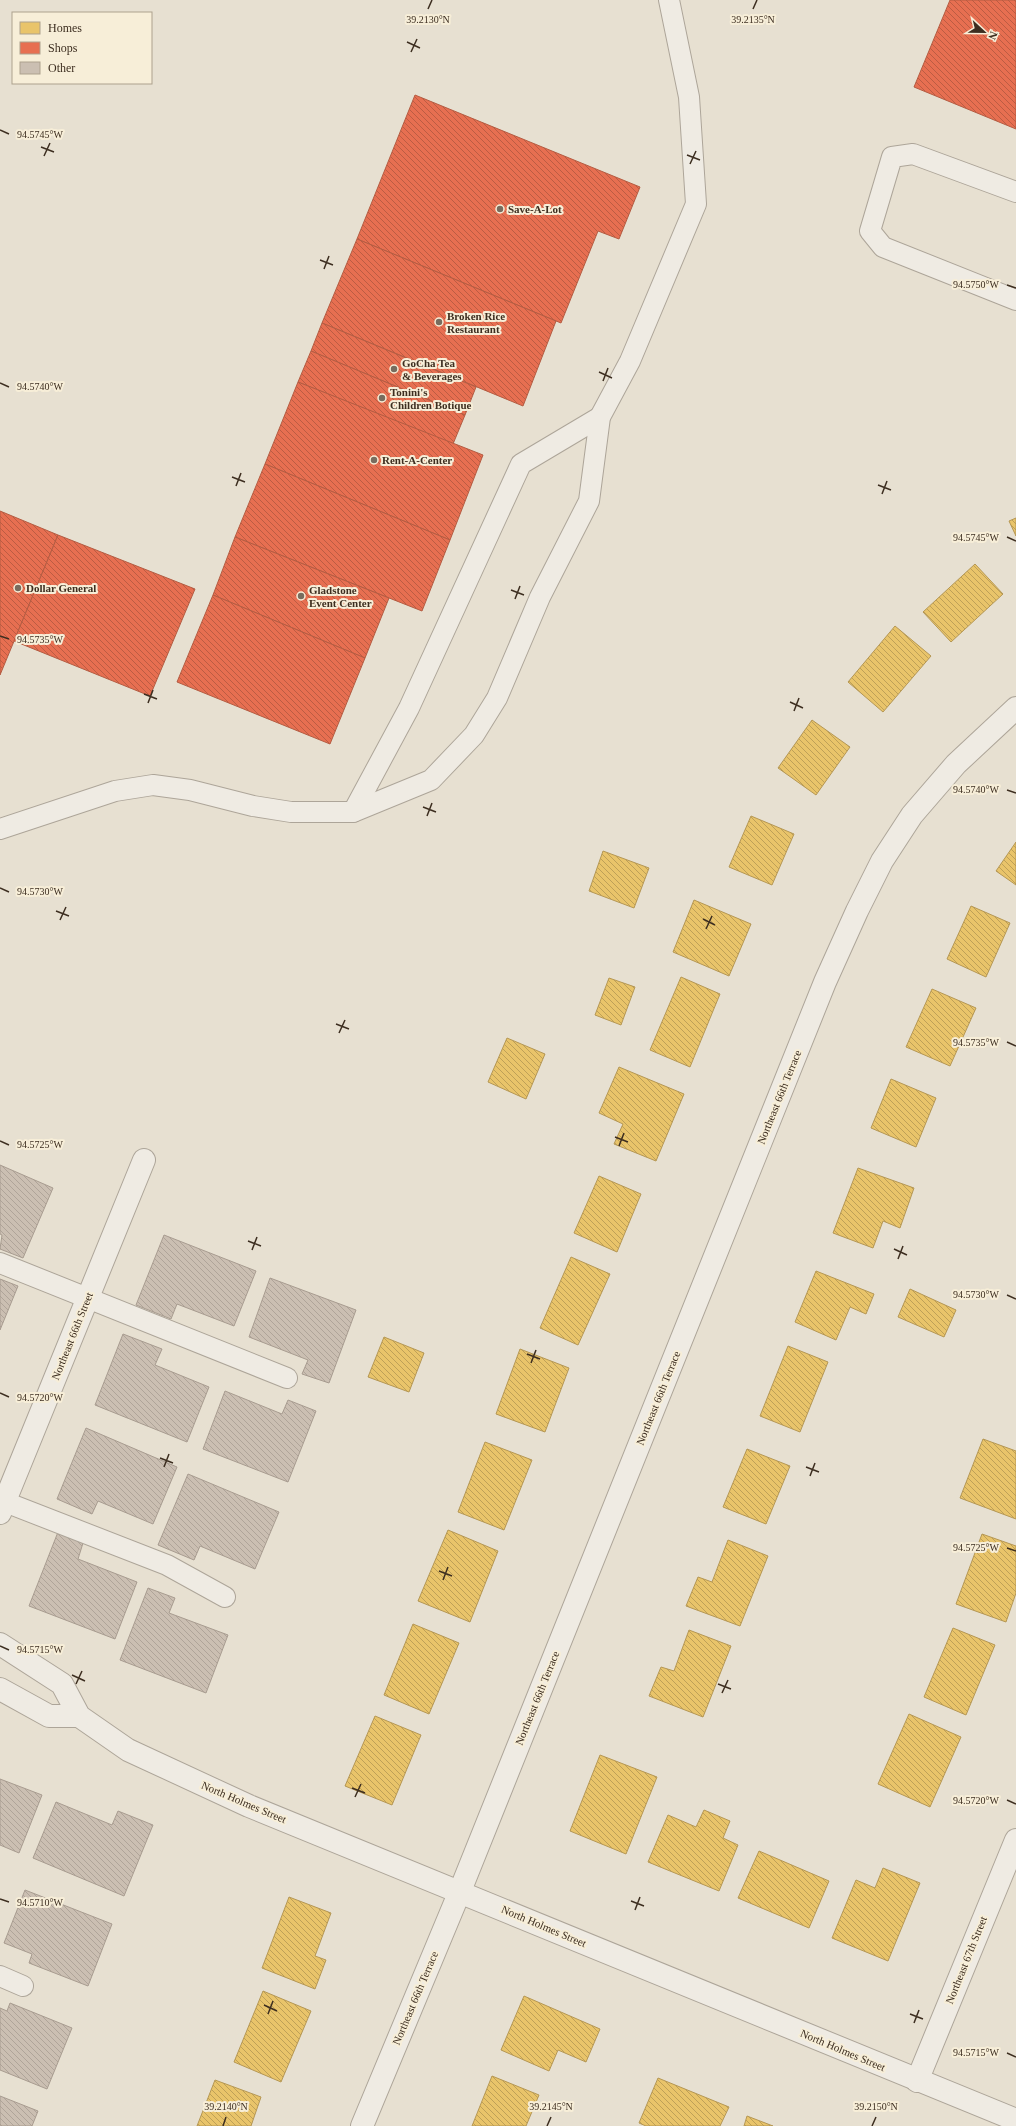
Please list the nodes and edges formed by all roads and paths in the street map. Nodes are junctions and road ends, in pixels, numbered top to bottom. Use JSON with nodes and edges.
{"nodes":[{"id":1,"x":669,"y":0,"type":"edge"},
{"id":2,"x":1016,"y":192,"type":"edge"},
{"id":3,"x":1016,"y":300,"type":"edge"},
{"id":4,"x":600,"y":417,"type":"junction"},
{"id":5,"x":1016,"y":708,"type":"edge"},
{"id":6,"x":353,"y":812,"type":"junction"},
{"id":7,"x":0,"y":829,"type":"edge"},
{"id":8,"x":144,"y":1160,"type":"dead end"},
{"id":9,"x":0,"y":1263,"type":"edge"},
{"id":10,"x":88,"y":1298,"type":"junction"},
{"id":11,"x":287,"y":1378,"type":"dead end"},
{"id":12,"x":2,"y":1505,"type":"edge"},
{"id":13,"x":225,"y":1597,"type":"dead end"},
{"id":14,"x":0,"y":1644,"type":"edge"},
{"id":15,"x":0,"y":1689,"type":"edge"},
{"id":16,"x":79,"y":1716,"type":"junction"},
{"id":17,"x":1016,"y":1840,"type":"edge"},
{"id":18,"x":460,"y":1891,"type":"junction"},
{"id":19,"x":0,"y":1976,"type":"edge"},
{"id":20,"x":23,"y":1986,"type":"dead end"},
{"id":21,"x":917,"y":2081,"type":"junction"},
{"id":22,"x":1016,"y":2120,"type":"edge"},
{"id":23,"x":362,"y":2126,"type":"edge"}],
"edges":[{"from":1,"to":4,"type":"lane"},
{"from":2,"to":3,"type":"lane"},
{"from":4,"to":6,"type":"lane"},
{"from":4,"to":6,"type":"lane"},
{"from":5,"to":18,"type":"street","name":"Northeast 66th Terrace"},
{"from":6,"to":7,"type":"lane"},
{"from":8,"to":10,"type":"street","name":"Northeast 66th Street"},
{"from":9,"to":10,"type":"lane"},
{"from":10,"to":11,"type":"lane"},
{"from":10,"to":12,"type":"street","name":"Northeast 66th Street"},
{"from":12,"to":13,"type":"lane"},
{"from":14,"to":16,"type":"street","name":"North Holmes Street"},
{"from":15,"to":16,"type":"street"},
{"from":16,"to":18,"type":"street","name":"North Holmes Street"},
{"from":17,"to":21,"type":"street","name":"Northeast 67th Street"},
{"from":18,"to":21,"type":"street","name":"North Holmes Street"},
{"from":18,"to":23,"type":"street","name":"Northeast 66th Terrace"},
{"from":19,"to":20,"type":"lane"},
{"from":21,"to":22,"type":"street","name":"North Holmes Street"}]}
